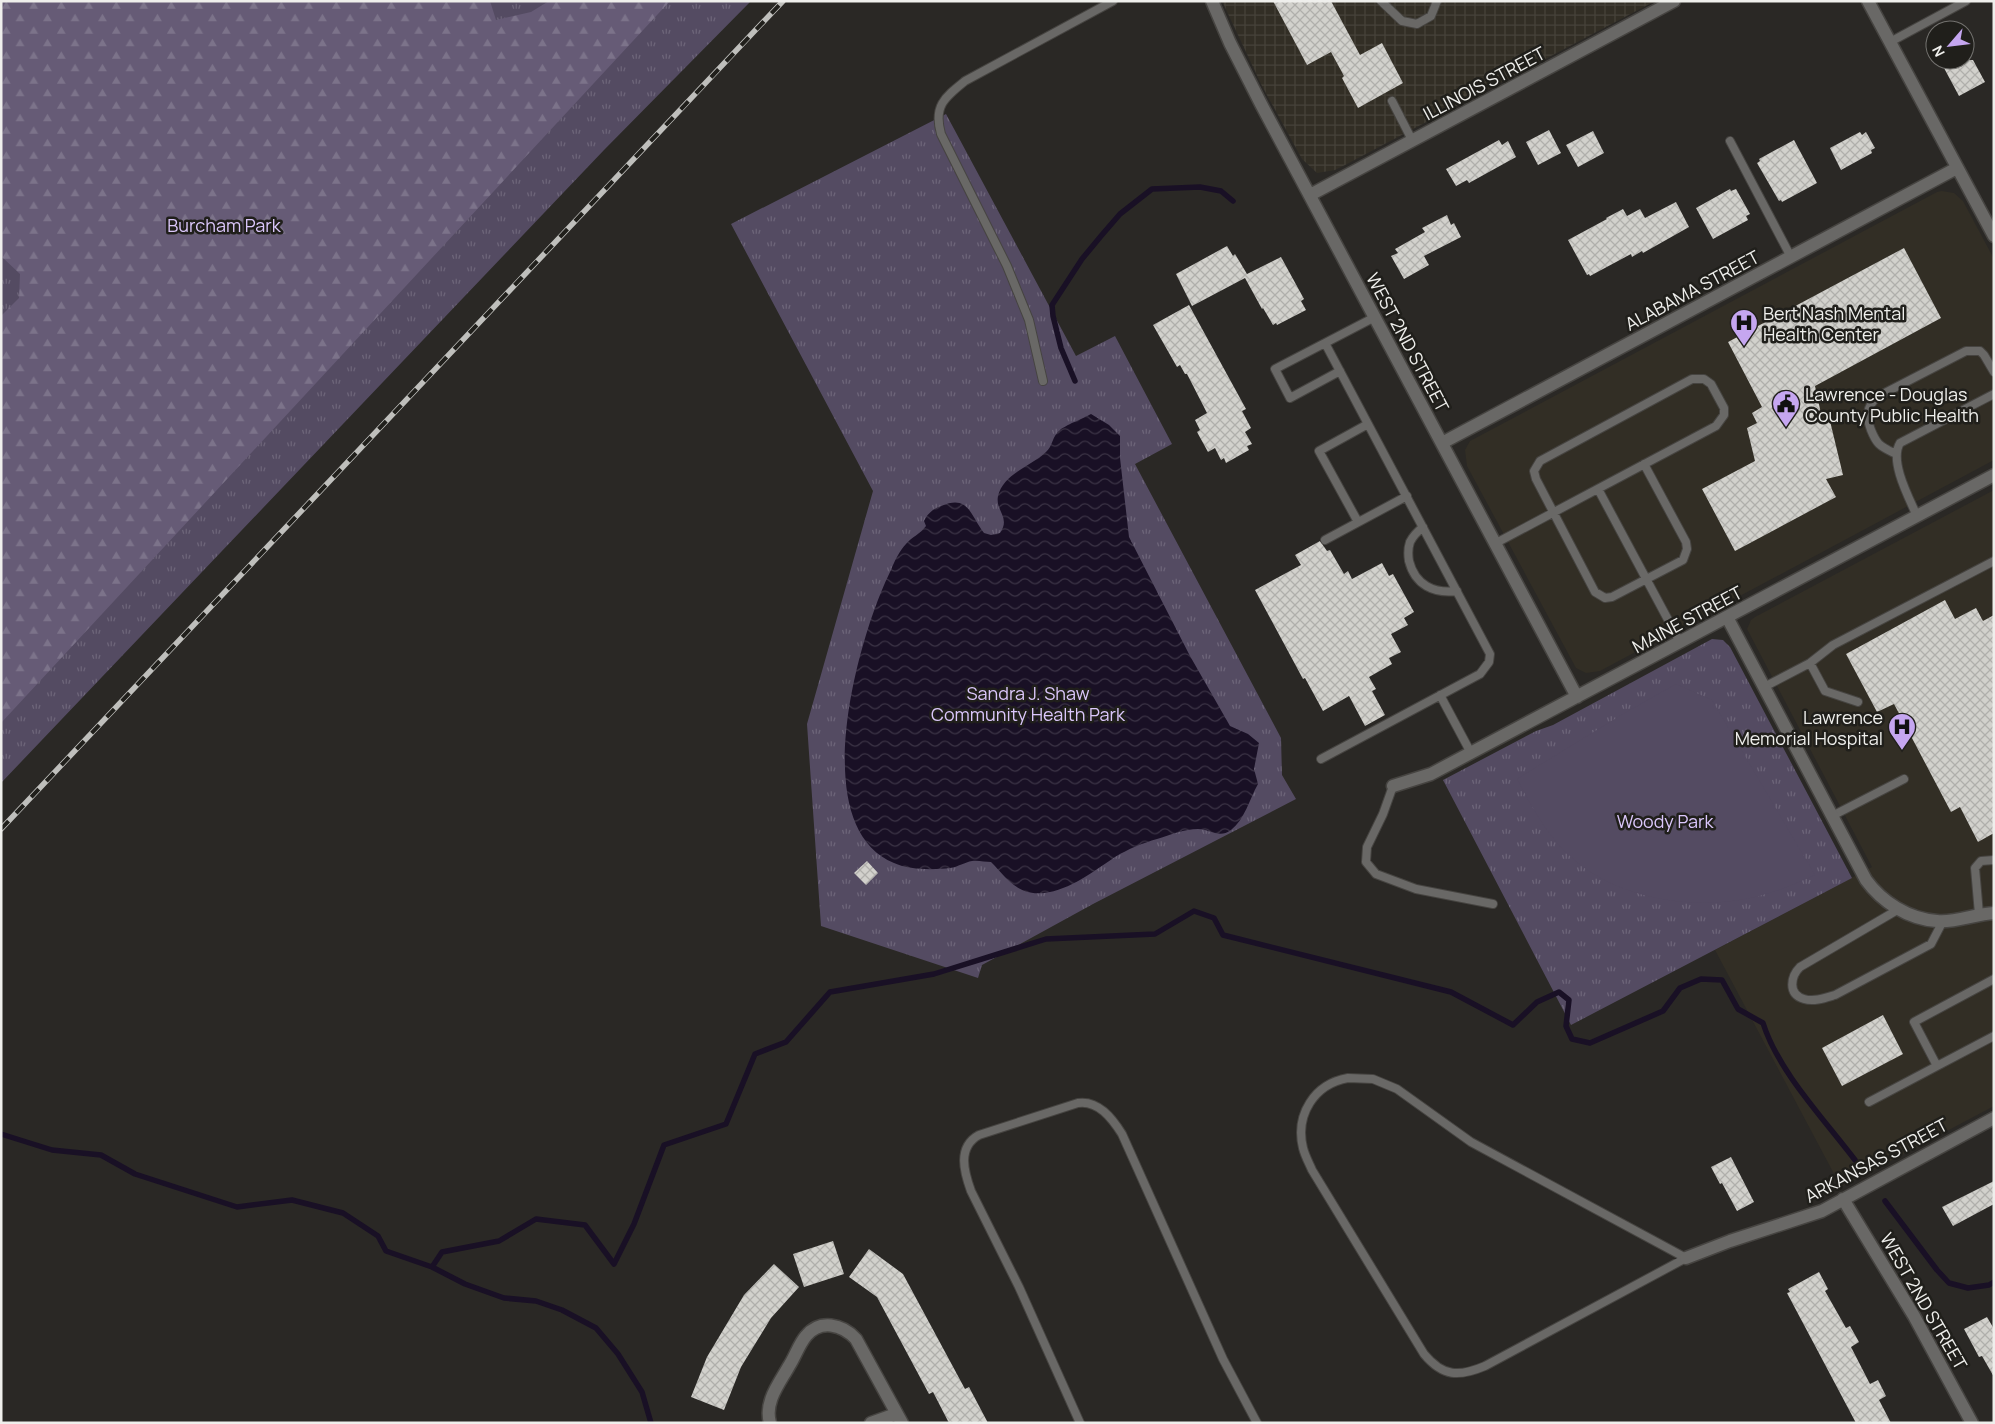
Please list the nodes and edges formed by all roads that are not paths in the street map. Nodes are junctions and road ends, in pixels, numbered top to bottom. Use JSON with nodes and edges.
{"nodes":[{"id":1,"x":1113,"y":1,"type":"edge"},
{"id":2,"x":1212,"y":1,"type":"edge"},
{"id":3,"x":1381,"y":1,"type":"edge"},
{"id":4,"x":1437,"y":1,"type":"edge"},
{"id":5,"x":1674,"y":1,"type":"edge"},
{"id":6,"x":1868,"y":1,"type":"edge"},
{"id":7,"x":1966,"y":1,"type":"edge"},
{"id":8,"x":1890,"y":42,"type":"junction"},
{"id":9,"x":1392,"y":101,"type":"dead end"},
{"id":10,"x":1412,"y":140,"type":"junction"},
{"id":11,"x":1730,"y":141,"type":"dead end"},
{"id":12,"x":1958,"y":168,"type":"junction"},
{"id":13,"x":1310,"y":195,"type":"junction"},
{"id":14,"x":1990,"y":219,"type":"edge"},
{"id":15,"x":1994,"y":236,"type":"edge"},
{"id":16,"x":1791,"y":257,"type":"junction"},
{"id":17,"x":1375,"y":316,"type":"junction"},
{"id":18,"x":1325,"y":343,"type":"junction"},
{"id":19,"x":1340,"y":371,"type":"junction"},
{"id":20,"x":1994,"y":372,"type":"edge"},
{"id":21,"x":1043,"y":381,"type":"dead end"},
{"id":22,"x":1994,"y":394,"type":"edge"},
{"id":23,"x":1368,"y":424,"type":"junction"},
{"id":24,"x":1442,"y":443,"type":"junction"},
{"id":25,"x":1896,"y":454,"type":"junction"},
{"id":26,"x":1644,"y":464,"type":"junction"},
{"id":27,"x":1994,"y":475,"type":"edge"},
{"id":28,"x":1598,"y":488,"type":"junction"},
{"id":29,"x":1406,"y":496,"type":"junction"},
{"id":30,"x":1553,"y":513,"type":"junction"},
{"id":31,"x":1917,"y":516,"type":"junction"},
{"id":32,"x":1358,"y":522,"type":"junction"},
{"id":33,"x":1423,"y":527,"type":"junction"},
{"id":34,"x":1325,"y":540,"type":"dead end"},
{"id":35,"x":1496,"y":543,"type":"junction"},
{"id":36,"x":1994,"y":561,"type":"edge"},
{"id":37,"x":1646,"y":579,"type":"junction"},
{"id":38,"x":1457,"y":591,"type":"junction"},
{"id":39,"x":1726,"y":617,"type":"junction"},
{"id":40,"x":1680,"y":642,"type":"junction"},
{"id":41,"x":1810,"y":663,"type":"junction"},
{"id":42,"x":1764,"y":687,"type":"junction"},
{"id":43,"x":1440,"y":696,"type":"junction"},
{"id":44,"x":1577,"y":696,"type":"junction"},
{"id":45,"x":1858,"y":702,"type":"dead end"},
{"id":46,"x":1471,"y":753,"type":"junction"},
{"id":47,"x":1321,"y":759,"type":"dead end"},
{"id":48,"x":1904,"y":779,"type":"dead end"},
{"id":49,"x":1393,"y":786,"type":"joint"},
{"id":50,"x":1832,"y":816,"type":"junction"},
{"id":51,"x":1994,"y":860,"type":"edge"},
{"id":52,"x":1493,"y":904,"type":"dead end"},
{"id":53,"x":1898,"y":909,"type":"junction"},
{"id":54,"x":1994,"y":913,"type":"edge"},
{"id":55,"x":1979,"y":914,"type":"junction"},
{"id":56,"x":1943,"y":921,"type":"junction"},
{"id":57,"x":1994,"y":979,"type":"edge"},
{"id":58,"x":1994,"y":1036,"type":"edge"},
{"id":59,"x":1937,"y":1066,"type":"junction"},
{"id":60,"x":1869,"y":1102,"type":"dead end"},
{"id":61,"x":1994,"y":1118,"type":"edge"},
{"id":62,"x":1843,"y":1199,"type":"junction"},
{"id":63,"x":1686,"y":1258,"type":"junction"},
{"id":64,"x":899,"y":1418,"type":"edge"},
{"id":65,"x":770,"y":1423,"type":"edge"},
{"id":66,"x":871,"y":1423,"type":"edge"},
{"id":67,"x":1080,"y":1423,"type":"edge"},
{"id":68,"x":1257,"y":1423,"type":"edge"},
{"id":69,"x":1972,"y":1423,"type":"edge"}],
"edges":[{"from":1,"to":21,"type":"lane"},
{"from":2,"to":13,"type":"street","name":"WEST 2ND STREET"},
{"from":3,"to":4,"type":"lane"},
{"from":5,"to":10,"type":"street","name":"ILLINOIS STREET"},
{"from":6,"to":8,"type":"street"},
{"from":7,"to":8,"type":"lane"},
{"from":8,"to":12,"type":"street"},
{"from":9,"to":10,"type":"lane"},
{"from":10,"to":13,"type":"street","name":"ILLINOIS STREET"},
{"from":11,"to":16,"type":"lane"},
{"from":12,"to":14,"type":"street"},
{"from":12,"to":16,"type":"street","name":"ALABAMA STREET"},
{"from":13,"to":17,"type":"street","name":"WEST 2ND STREET"},
{"from":14,"to":15,"type":"street"},
{"from":16,"to":24,"type":"street","name":"ALABAMA STREET"},
{"from":17,"to":18,"type":"lane"},
{"from":17,"to":24,"type":"street","name":"WEST 2ND STREET"},
{"from":18,"to":19,"type":"lane"},
{"from":18,"to":19,"type":"lane"},
{"from":19,"to":23,"type":"lane"},
{"from":20,"to":25,"type":"lane"},
{"from":22,"to":25,"type":"lane"},
{"from":23,"to":29,"type":"lane"},
{"from":23,"to":32,"type":"lane"},
{"from":24,"to":35,"type":"street","name":"WEST 2ND STREET"},
{"from":25,"to":31,"type":"lane"},
{"from":26,"to":28,"type":"lane"},
{"from":26,"to":30,"type":"lane"},
{"from":26,"to":37,"type":"lane"},
{"from":27,"to":31,"type":"street","name":"MAINE STREET"},
{"from":28,"to":30,"type":"lane"},
{"from":28,"to":37,"type":"lane"},
{"from":29,"to":32,"type":"lane"},
{"from":29,"to":33,"type":"lane"},
{"from":30,"to":35,"type":"lane"},
{"from":30,"to":37,"type":"lane"},
{"from":31,"to":39,"type":"street","name":"MAINE STREET"},
{"from":32,"to":34,"type":"lane"},
{"from":33,"to":38,"type":"lane"},
{"from":33,"to":38,"type":"lane"},
{"from":35,"to":44,"type":"street","name":"WEST 2ND STREET"},
{"from":36,"to":41,"type":"lane"},
{"from":37,"to":40,"type":"lane"},
{"from":38,"to":43,"type":"lane"},
{"from":39,"to":40,"type":"street","name":"MAINE STREET"},
{"from":39,"to":42,"type":"street"},
{"from":40,"to":44,"type":"street","name":"MAINE STREET"},
{"from":41,"to":42,"type":"lane"},
{"from":41,"to":45,"type":"lane"},
{"from":42,"to":50,"type":"street"},
{"from":43,"to":46,"type":"lane"},
{"from":43,"to":47,"type":"lane"},
{"from":44,"to":46,"type":"street","name":"MAINE STREET"},
{"from":46,"to":49,"type":"street","name":"MAINE STREET"},
{"from":48,"to":50,"type":"lane"},
{"from":49,"to":52,"type":"lane"},
{"from":50,"to":53,"type":"street"},
{"from":51,"to":55,"type":"lane"},
{"from":53,"to":56,"type":"street"},
{"from":53,"to":56,"type":"lane"},
{"from":54,"to":55,"type":"street"},
{"from":55,"to":56,"type":"street"},
{"from":57,"to":59,"type":"lane"},
{"from":58,"to":59,"type":"lane"},
{"from":59,"to":60,"type":"lane"},
{"from":61,"to":62,"type":"street","name":"ARKANSAS STREET"},
{"from":62,"to":63,"type":"street","name":"ARKANSAS STREET"},
{"from":62,"to":69,"type":"street","name":"WEST 2ND STREET"},
{"from":63,"to":63,"type":"lane"},
{"from":64,"to":65,"type":"street"},
{"from":64,"to":66,"type":"street"},
{"from":67,"to":68,"type":"lane"}]}
